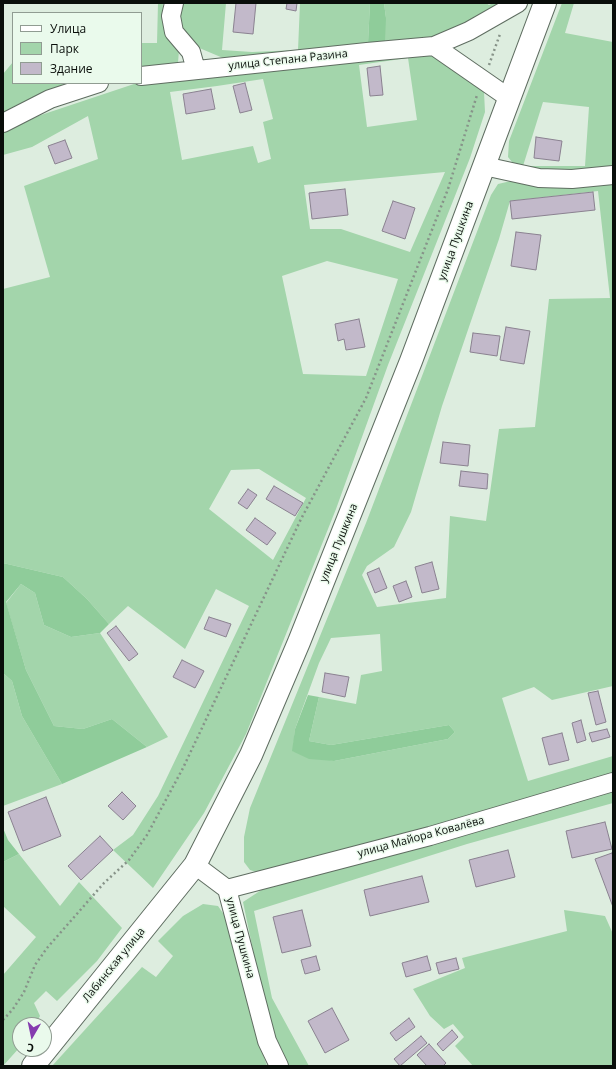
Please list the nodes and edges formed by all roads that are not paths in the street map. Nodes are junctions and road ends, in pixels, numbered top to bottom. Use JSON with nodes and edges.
{"nodes":[{"id":1,"x":174,"y":3,"type":"edge"},
{"id":2,"x":546,"y":3,"type":"edge"},
{"id":3,"x":514,"y":5,"type":"edge"},
{"id":4,"x":434,"y":46,"type":"junction"},
{"id":5,"x":196,"y":70,"type":"junction"},
{"id":6,"x":142,"y":76,"type":"edge"},
{"id":7,"x":96,"y":84,"type":"edge"},
{"id":8,"x":509,"y":98,"type":"junction"},
{"id":9,"x":3,"y":123,"type":"edge"},
{"id":10,"x":484,"y":166,"type":"junction"},
{"id":11,"x":613,"y":175,"type":"edge"},
{"id":12,"x":613,"y":782,"type":"edge"},
{"id":13,"x":195,"y":865,"type":"junction"},
{"id":14,"x":227,"y":889,"type":"junction"},
{"id":15,"x":33,"y":1066,"type":"edge"},
{"id":16,"x":279,"y":1066,"type":"edge"}],
"edges":[{"from":1,"to":5,"type":"street"},
{"from":2,"to":8,"type":"main road","name":"улица Пушкина"},
{"from":3,"to":4,"type":"street","name":"улица Степана Разина"},
{"from":4,"to":5,"type":"street","name":"улица Степана Разина"},
{"from":4,"to":8,"type":"street"},
{"from":5,"to":6,"type":"street","name":"улица Степана Разина"},
{"from":7,"to":9,"type":"street"},
{"from":8,"to":10,"type":"main road","name":"улица Пушкина"},
{"from":10,"to":11,"type":"street"},
{"from":10,"to":13,"type":"main road","name":"улица Пушкина"},
{"from":12,"to":14,"type":"street","name":"улица Майора Ковалёва"},
{"from":13,"to":14,"type":"street","name":"улица Пушкина"},
{"from":13,"to":15,"type":"main road","name":"Лабинская улица"},
{"from":14,"to":16,"type":"street","name":"улица Пушкина"}]}
